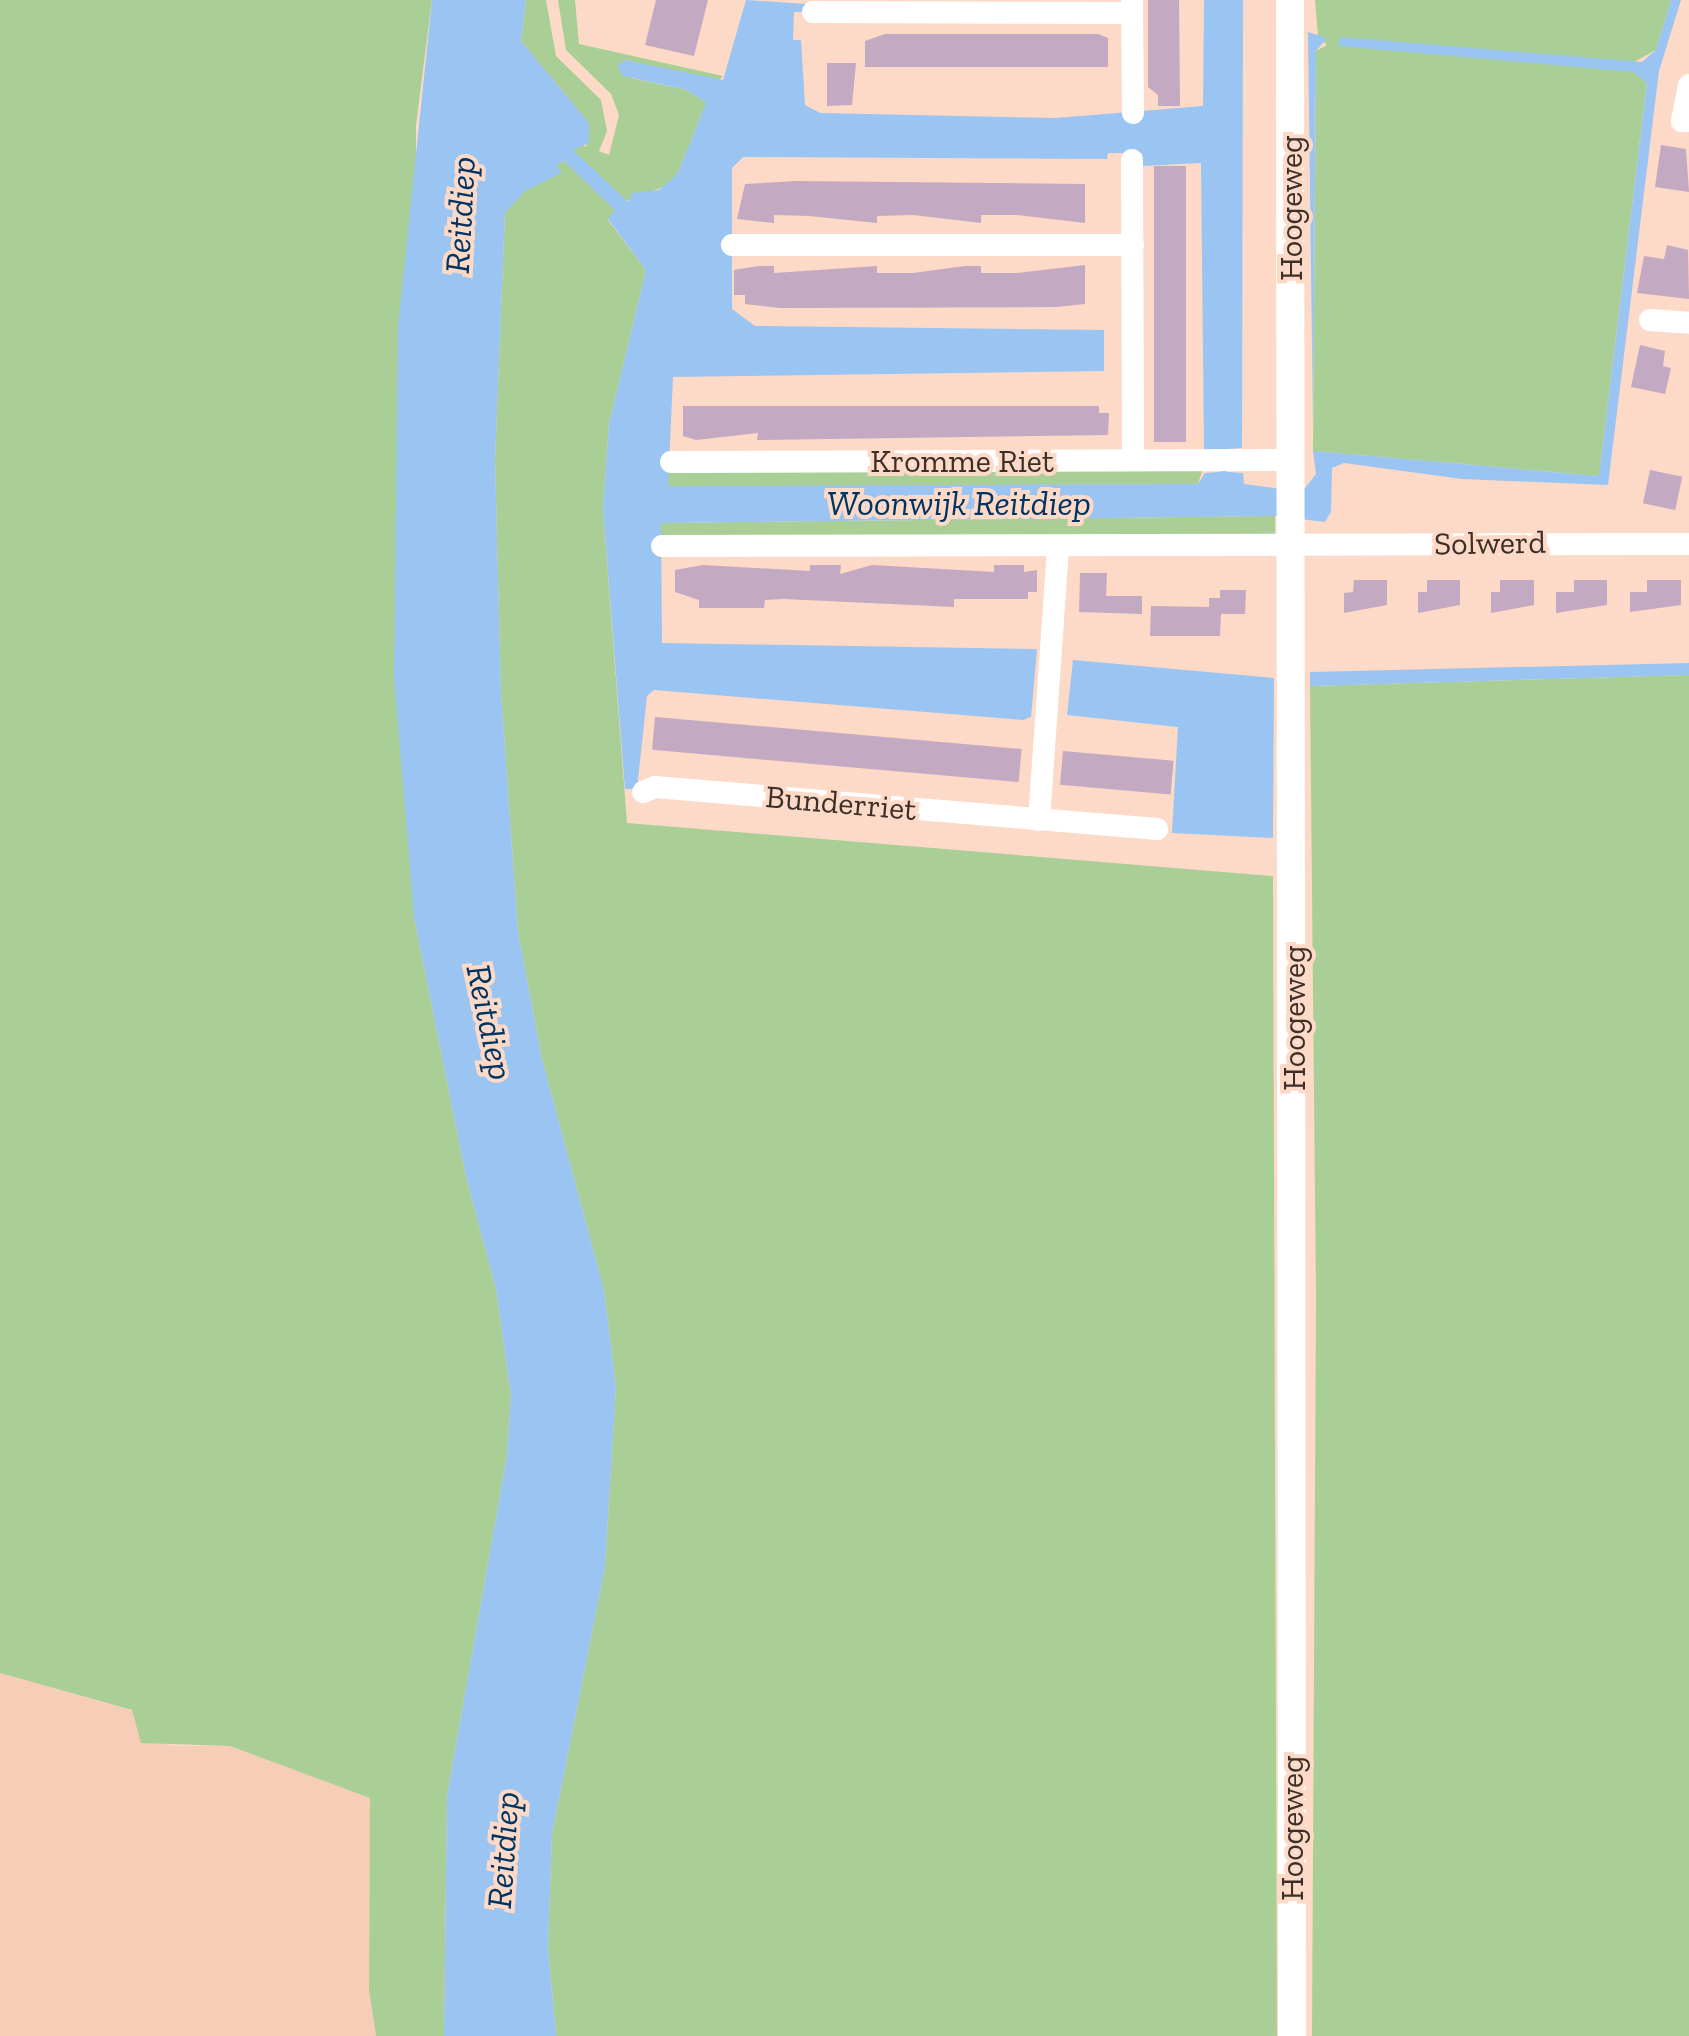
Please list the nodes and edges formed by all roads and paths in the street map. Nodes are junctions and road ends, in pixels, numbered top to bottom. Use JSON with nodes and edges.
{"nodes":[{"id":1,"x":1290,"y":0,"type":"edge"},
{"id":2,"x":1132,"y":6,"type":"edge"},
{"id":3,"x":813,"y":12,"type":"dead end"},
{"id":4,"x":1689,"y":85,"type":"edge"},
{"id":5,"x":1132,"y":113,"type":"dead end"},
{"id":6,"x":1689,"y":122,"type":"edge"},
{"id":7,"x":1132,"y":160,"type":"dead end"},
{"id":8,"x":732,"y":245,"type":"dead end"},
{"id":9,"x":1133,"y":245,"type":"junction"},
{"id":10,"x":1650,"y":320,"type":"dead end"},
{"id":11,"x":1689,"y":324,"type":"edge"},
{"id":12,"x":1133,"y":460,"type":"junction"},
{"id":13,"x":671,"y":462,"type":"dead end"},
{"id":14,"x":1289,"y":469,"type":"junction"},
{"id":15,"x":1290,"y":535,"type":"junction"},
{"id":16,"x":1689,"y":544,"type":"edge"},
{"id":17,"x":662,"y":546,"type":"dead end"},
{"id":18,"x":1058,"y":547,"type":"junction"},
{"id":19,"x":643,"y":792,"type":"dead end"},
{"id":20,"x":1040,"y":820,"type":"junction"},
{"id":21,"x":1157,"y":829,"type":"dead end"},
{"id":22,"x":1292,"y":2036,"type":"edge"}],
"edges":[{"from":1,"to":14,"type":"street","name":"Hoogeweg"},
{"from":2,"to":3,"type":"street"},
{"from":2,"to":5,"type":"street"},
{"from":4,"to":6,"type":"street"},
{"from":7,"to":9,"type":"street"},
{"from":8,"to":9,"type":"street"},
{"from":9,"to":12,"type":"street"},
{"from":10,"to":11,"type":"street"},
{"from":12,"to":13,"type":"street","name":"Kromme Riet"},
{"from":12,"to":14,"type":"street","name":"Kromme Riet"},
{"from":14,"to":15,"type":"street","name":"Hoogeweg"},
{"from":15,"to":16,"type":"street","name":"Solwerd"},
{"from":15,"to":18,"type":"street"},
{"from":15,"to":22,"type":"street","name":"Hoogeweg"},
{"from":17,"to":18,"type":"street"},
{"from":18,"to":20,"type":"street"},
{"from":19,"to":20,"type":"street","name":"Bunderriet"},
{"from":20,"to":21,"type":"street","name":"Bunderriet"}]}
